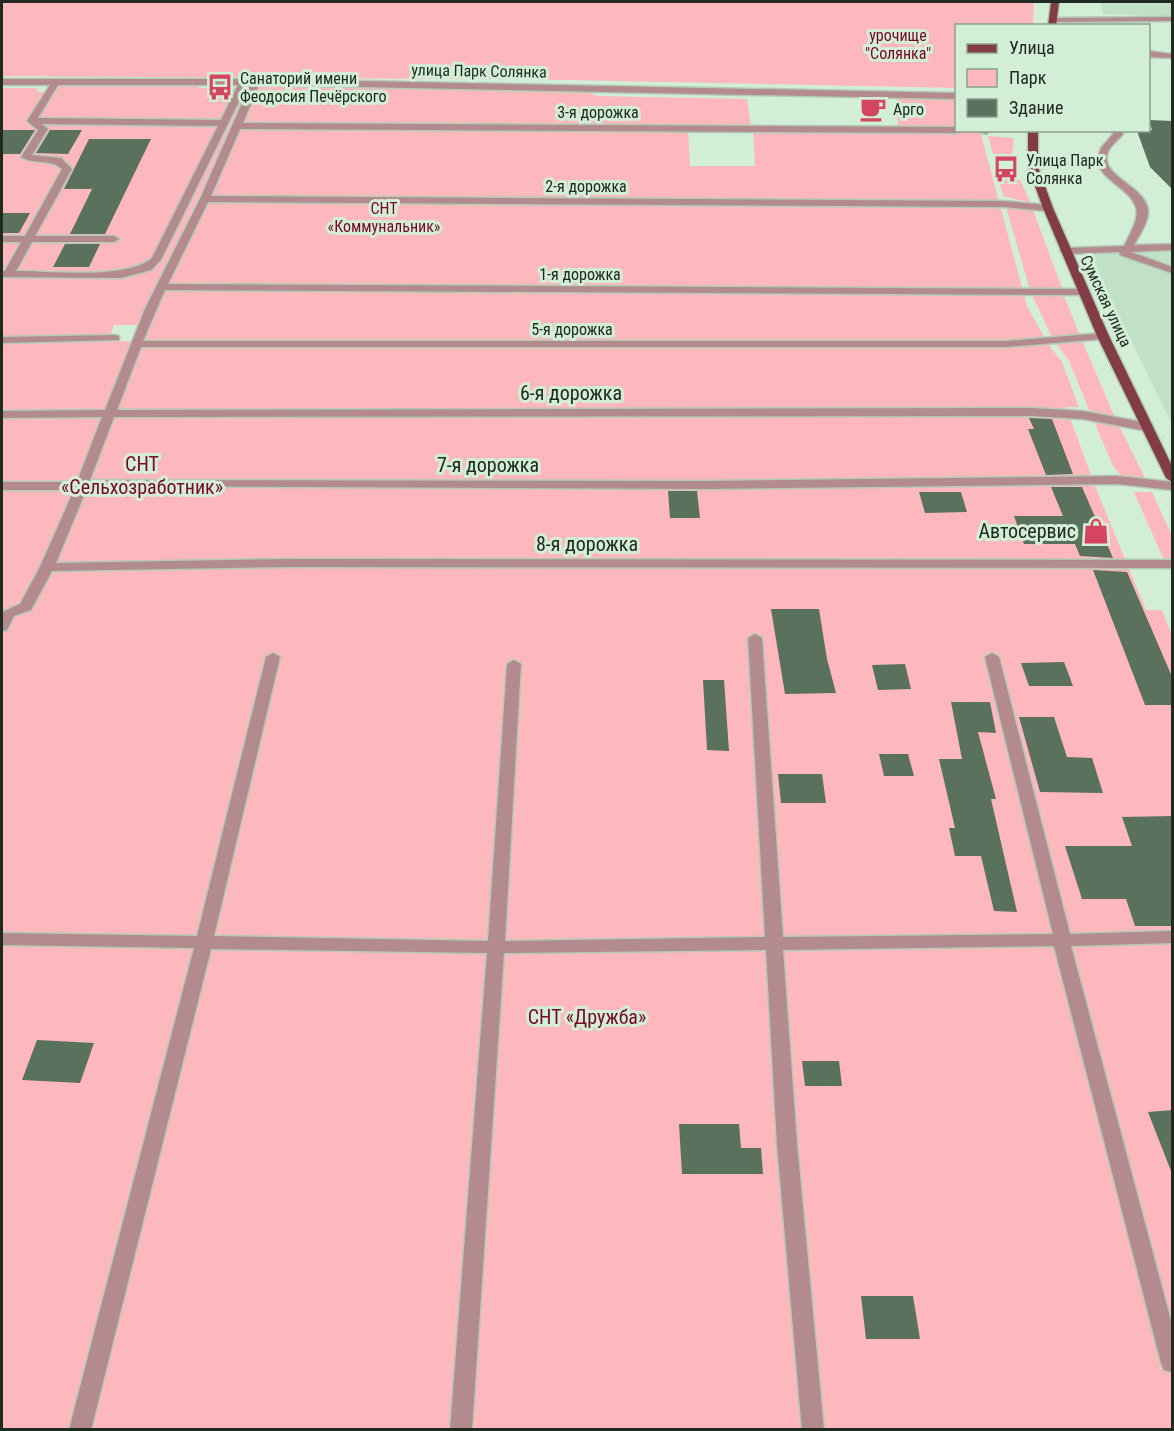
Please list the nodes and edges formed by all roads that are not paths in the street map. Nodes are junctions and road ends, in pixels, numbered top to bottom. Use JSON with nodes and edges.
{"nodes":[{"id":1,"x":1054,"y":2,"type":"edge"},
{"id":2,"x":1173,"y":19,"type":"edge"},
{"id":3,"x":1052,"y":20,"type":"edge"},
{"id":4,"x":1120,"y":23,"type":"edge"},
{"id":5,"x":1150,"y":54,"type":"edge"},
{"id":6,"x":1172,"y":56,"type":"edge"},
{"id":7,"x":2,"y":82,"type":"edge"},
{"id":8,"x":243,"y":82,"type":"junction"},
{"id":9,"x":256,"y":82,"type":"junction"},
{"id":10,"x":55,"y":83,"type":"junction"},
{"id":11,"x":955,"y":96,"type":"edge"},
{"id":12,"x":32,"y":121,"type":"junction"},
{"id":13,"x":223,"y":123,"type":"junction"},
{"id":14,"x":239,"y":126,"type":"junction"},
{"id":15,"x":955,"y":130,"type":"edge"},
{"id":16,"x":1033,"y":132,"type":"edge"},
{"id":17,"x":1118,"y":132,"type":"edge"},
{"id":18,"x":1102,"y":163,"type":"junction"},
{"id":19,"x":1033,"y":167,"type":"junction"},
{"id":20,"x":205,"y":199,"type":"junction"},
{"id":21,"x":1048,"y":208,"type":"junction"},
{"id":22,"x":2,"y":239,"type":"edge"},
{"id":23,"x":28,"y":239,"type":"junction"},
{"id":24,"x":114,"y":239,"type":"dead end"},
{"id":25,"x":1173,"y":247,"type":"edge"},
{"id":26,"x":1121,"y":250,"type":"junction"},
{"id":27,"x":1065,"y":251,"type":"junction"},
{"id":28,"x":1173,"y":270,"type":"edge"},
{"id":29,"x":5,"y":274,"type":"edge"},
{"id":30,"x":163,"y":287,"type":"junction"},
{"id":31,"x":1083,"y":292,"type":"junction"},
{"id":32,"x":1103,"y":336,"type":"junction"},
{"id":33,"x":115,"y":338,"type":"dead end"},
{"id":34,"x":2,"y":340,"type":"edge"},
{"id":35,"x":137,"y":344,"type":"junction"},
{"id":36,"x":2,"y":414,"type":"edge"},
{"id":37,"x":111,"y":414,"type":"junction"},
{"id":38,"x":1147,"y":427,"type":"junction"},
{"id":39,"x":1167,"y":457,"type":"edge"},
{"id":40,"x":1173,"y":478,"type":"edge"},
{"id":41,"x":77,"y":485,"type":"junction"},
{"id":42,"x":2,"y":486,"type":"edge"},
{"id":43,"x":1173,"y":486,"type":"edge"},
{"id":44,"x":1173,"y":564,"type":"edge"},
{"id":45,"x":46,"y":567,"type":"junction"},
{"id":46,"x":5,"y":613,"type":"edge"},
{"id":47,"x":2,"y":627,"type":"edge"},
{"id":48,"x":755,"y":638,"type":"dead end"},
{"id":49,"x":273,"y":657,"type":"dead end"},
{"id":50,"x":992,"y":657,"type":"dead end"},
{"id":51,"x":513,"y":664,"type":"dead end"},
{"id":52,"x":1173,"y":937,"type":"edge"},
{"id":53,"x":2,"y":939,"type":"edge"},
{"id":54,"x":1061,"y":940,"type":"junction"},
{"id":55,"x":204,"y":943,"type":"junction"},
{"id":56,"x":774,"y":943,"type":"junction"},
{"id":57,"x":495,"y":947,"type":"junction"},
{"id":58,"x":1173,"y":1363,"type":"edge"},
{"id":59,"x":80,"y":1430,"type":"edge"},
{"id":60,"x":461,"y":1430,"type":"edge"},
{"id":61,"x":813,"y":1430,"type":"edge"}],
"edges":[{"from":1,"to":3,"type":"main road"},
{"from":2,"to":4,"type":"street"},
{"from":3,"to":4,"type":"street"},
{"from":5,"to":6,"type":"street"},
{"from":7,"to":10,"type":"street","name":"улица Парк Солянка"},
{"from":8,"to":9,"type":"street","name":"улица Парк Солянка"},
{"from":8,"to":10,"type":"street","name":"улица Парк Солянка"},
{"from":8,"to":13,"type":"street"},
{"from":9,"to":11,"type":"street","name":"улица Парк Солянка"},
{"from":9,"to":14,"type":"street"},
{"from":10,"to":12,"type":"street"},
{"from":12,"to":13,"type":"street"},
{"from":12,"to":23,"type":"street"},
{"from":13,"to":29,"type":"street"},
{"from":14,"to":15,"type":"street","name":"3-я дорожка"},
{"from":14,"to":20,"type":"street"},
{"from":16,"to":19,"type":"main road","name":"Сумская улица"},
{"from":17,"to":18,"type":"street"},
{"from":18,"to":19,"type":"street"},
{"from":18,"to":26,"type":"street"},
{"from":19,"to":21,"type":"main road","name":"Сумская улица"},
{"from":20,"to":21,"type":"street","name":"2-я дорожка"},
{"from":20,"to":30,"type":"street"},
{"from":21,"to":27,"type":"main road","name":"Сумская улица"},
{"from":22,"to":23,"type":"street"},
{"from":23,"to":24,"type":"street"},
{"from":23,"to":29,"type":"street"},
{"from":25,"to":26,"type":"street"},
{"from":26,"to":27,"type":"street"},
{"from":26,"to":28,"type":"street"},
{"from":27,"to":31,"type":"main road","name":"Сумская улица"},
{"from":30,"to":31,"type":"street","name":"1-я дорожка"},
{"from":30,"to":35,"type":"street"},
{"from":31,"to":32,"type":"main road","name":"Сумская улица"},
{"from":32,"to":35,"type":"street","name":"5-я дорожка"},
{"from":32,"to":38,"type":"main road","name":"Сумская улица"},
{"from":33,"to":34,"type":"street"},
{"from":35,"to":37,"type":"street"},
{"from":36,"to":37,"type":"street"},
{"from":37,"to":38,"type":"street","name":"6-я дорожка"},
{"from":37,"to":41,"type":"street"},
{"from":38,"to":39,"type":"main road","name":"Сумская улица"},
{"from":39,"to":40,"type":"main road","name":"Сумская улица"},
{"from":41,"to":42,"type":"street"},
{"from":41,"to":43,"type":"street","name":"7-я дорожка"},
{"from":41,"to":45,"type":"street"},
{"from":44,"to":45,"type":"street","name":"8-я дорожка"},
{"from":45,"to":46,"type":"street"},
{"from":46,"to":47,"type":"street"},
{"from":48,"to":56,"type":"street"},
{"from":49,"to":55,"type":"street"},
{"from":50,"to":54,"type":"street"},
{"from":51,"to":57,"type":"street"},
{"from":52,"to":54,"type":"street"},
{"from":53,"to":55,"type":"street"},
{"from":54,"to":56,"type":"street"},
{"from":54,"to":58,"type":"street"},
{"from":55,"to":57,"type":"street"},
{"from":55,"to":59,"type":"street"},
{"from":56,"to":57,"type":"street"},
{"from":56,"to":61,"type":"street"},
{"from":57,"to":60,"type":"street"}]}
